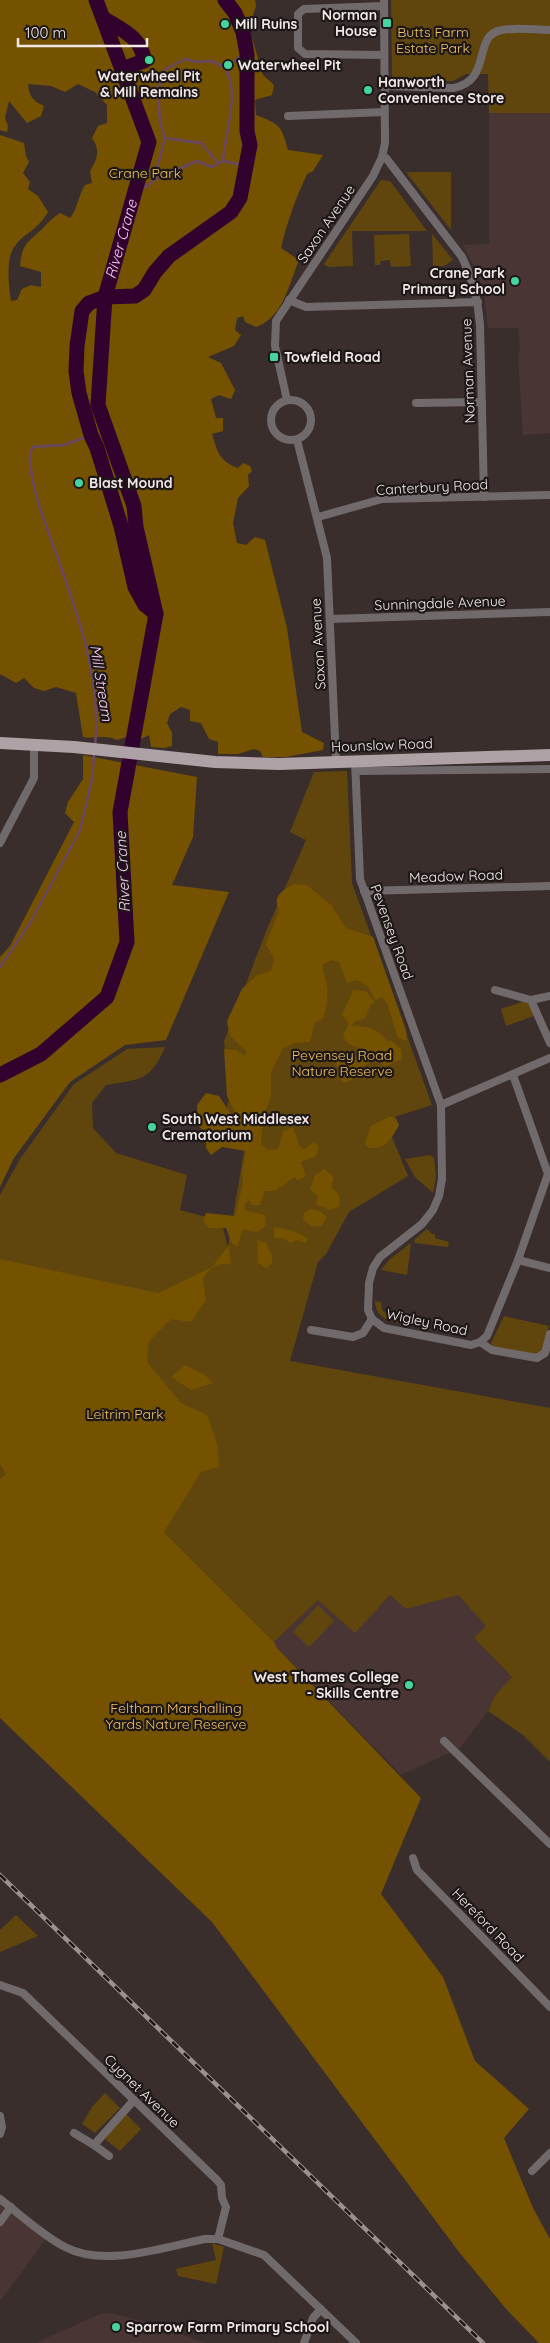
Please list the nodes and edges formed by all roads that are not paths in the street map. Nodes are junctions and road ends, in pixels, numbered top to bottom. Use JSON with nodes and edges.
{"nodes":[{"id":1,"x":384,"y":3,"type":"edge"},
{"id":2,"x":550,"y":30,"type":"edge"},
{"id":3,"x":384,"y":55,"type":"junction"},
{"id":4,"x":385,"y":86,"type":"junction"},
{"id":5,"x":384,"y":112,"type":"junction"},
{"id":6,"x":288,"y":116,"type":"dead end"},
{"id":7,"x":382,"y":157,"type":"junction"},
{"id":8,"x":289,"y":300,"type":"junction"},
{"id":9,"x":478,"y":302,"type":"junction"},
{"id":10,"x":287,"y":400,"type":"junction"},
{"id":11,"x":482,"y":402,"type":"junction"},
{"id":12,"x":416,"y":403,"type":"dead end"},
{"id":13,"x":297,"y":440,"type":"junction"},
{"id":14,"x":550,"y":495,"type":"edge"},
{"id":15,"x":484,"y":496,"type":"junction"},
{"id":16,"x":318,"y":517,"type":"junction"},
{"id":17,"x":550,"y":612,"type":"edge"},
{"id":18,"x":330,"y":619,"type":"junction"},
{"id":19,"x":0,"y":743,"type":"edge"},
{"id":20,"x":34,"y":745,"type":"junction"},
{"id":21,"x":550,"y":755,"type":"edge"},
{"id":22,"x":336,"y":761,"type":"junction"},
{"id":23,"x":355,"y":766,"type":"junction"},
{"id":24,"x":550,"y":769,"type":"edge"},
{"id":25,"x":3,"y":832,"type":"edge"},
{"id":26,"x":0,"y":843,"type":"edge"},
{"id":27,"x":550,"y":886,"type":"edge"},
{"id":28,"x":364,"y":891,"type":"junction"},
{"id":29,"x":495,"y":990,"type":"dead end"},
{"id":30,"x":550,"y":996,"type":"edge"},
{"id":31,"x":531,"y":1000,"type":"junction"},
{"id":32,"x":550,"y":1043,"type":"edge"},
{"id":33,"x":550,"y":1058,"type":"edge"},
{"id":34,"x":513,"y":1075,"type":"junction"},
{"id":35,"x":441,"y":1105,"type":"junction"},
{"id":36,"x":549,"y":1174,"type":"edge"},
{"id":37,"x":518,"y":1260,"type":"junction"},
{"id":38,"x":550,"y":1268,"type":"edge"},
{"id":39,"x":372,"y":1319,"type":"junction"},
{"id":40,"x":311,"y":1330,"type":"dead end"},
{"id":41,"x":550,"y":1334,"type":"edge"},
{"id":42,"x":480,"y":1342,"type":"junction"},
{"id":43,"x":444,"y":1741,"type":"dead end"},
{"id":44,"x":550,"y":1844,"type":"edge"},
{"id":45,"x":413,"y":1858,"type":"dead end"},
{"id":46,"x":0,"y":1984,"type":"edge"},
{"id":47,"x":550,"y":2008,"type":"edge"},
{"id":48,"x":134,"y":2100,"type":"junction"},
{"id":49,"x":0,"y":2116,"type":"edge"},
{"id":50,"x":74,"y":2133,"type":"dead end"},
{"id":51,"x":0,"y":2134,"type":"edge"},
{"id":52,"x":94,"y":2145,"type":"junction"},
{"id":53,"x":550,"y":2153,"type":"edge"},
{"id":54,"x":109,"y":2156,"type":"dead end"},
{"id":55,"x":532,"y":2171,"type":"dead end"},
{"id":56,"x":0,"y":2199,"type":"edge"},
{"id":57,"x":11,"y":2207,"type":"junction"},
{"id":58,"x":0,"y":2222,"type":"edge"},
{"id":59,"x":218,"y":2239,"type":"junction"},
{"id":60,"x":321,"y":2309,"type":"junction"},
{"id":61,"x":304,"y":2343,"type":"edge"},
{"id":62,"x":356,"y":2343,"type":"edge"}],
"edges":[{"from":1,"to":3,"type":"street","name":"Saxon Avenue"},
{"from":1,"to":3,"type":"street","name":"Saxon Avenue"},
{"from":2,"to":4,"type":"street"},
{"from":3,"to":4,"type":"street","name":"Saxon Avenue"},
{"from":4,"to":5,"type":"street","name":"Saxon Avenue"},
{"from":5,"to":6,"type":"street"},
{"from":5,"to":7,"type":"street","name":"Saxon Avenue"},
{"from":7,"to":8,"type":"street","name":"Saxon Avenue"},
{"from":7,"to":9,"type":"street","name":"Norman Avenue"},
{"from":8,"to":9,"type":"street"},
{"from":8,"to":10,"type":"street","name":"Saxon Avenue"},
{"from":9,"to":11,"type":"street","name":"Norman Avenue"},
{"from":10,"to":13,"type":"street"},
{"from":10,"to":13,"type":"street"},
{"from":11,"to":12,"type":"street"},
{"from":11,"to":15,"type":"street","name":"Norman Avenue"},
{"from":13,"to":16,"type":"street","name":"Saxon Avenue"},
{"from":14,"to":15,"type":"street","name":"Canterbury Road"},
{"from":15,"to":16,"type":"street","name":"Canterbury Road"},
{"from":16,"to":18,"type":"street","name":"Saxon Avenue"},
{"from":17,"to":18,"type":"street","name":"Sunningdale Avenue"},
{"from":18,"to":22,"type":"street","name":"Saxon Avenue"},
{"from":19,"to":20,"type":"main road","name":"Hounslow Road"},
{"from":20,"to":22,"type":"main road","name":"Hounslow Road"},
{"from":20,"to":25,"type":"street"},
{"from":21,"to":23,"type":"main road","name":"Hounslow Road"},
{"from":22,"to":23,"type":"main road","name":"Hounslow Road"},
{"from":23,"to":24,"type":"street"},
{"from":23,"to":28,"type":"street","name":"Pevensey Road"},
{"from":25,"to":26,"type":"street"},
{"from":27,"to":28,"type":"street","name":"Meadow Road"},
{"from":28,"to":35,"type":"street","name":"Pevensey Road"},
{"from":29,"to":31,"type":"street"},
{"from":30,"to":31,"type":"street"},
{"from":31,"to":32,"type":"street"},
{"from":33,"to":34,"type":"street"},
{"from":34,"to":35,"type":"street"},
{"from":34,"to":36,"type":"street"},
{"from":35,"to":39,"type":"street","name":"Wigley Road"},
{"from":36,"to":37,"type":"street","name":"Wigley Road"},
{"from":37,"to":38,"type":"street"},
{"from":37,"to":42,"type":"street","name":"Wigley Road"},
{"from":39,"to":40,"type":"street","name":"Wigley Road"},
{"from":39,"to":42,"type":"street","name":"Wigley Road"},
{"from":41,"to":42,"type":"street","name":"Wigley Road"},
{"from":43,"to":44,"type":"street"},
{"from":45,"to":47,"type":"street","name":"Hereford Road"},
{"from":46,"to":48,"type":"street","name":"Cygnet Avenue"},
{"from":48,"to":52,"type":"street"},
{"from":48,"to":59,"type":"street","name":"Cygnet Avenue"},
{"from":49,"to":51,"type":"street"},
{"from":50,"to":52,"type":"street"},
{"from":52,"to":54,"type":"street"},
{"from":53,"to":55,"type":"street"},
{"from":56,"to":57,"type":"street"},
{"from":57,"to":58,"type":"street"},
{"from":57,"to":59,"type":"street"},
{"from":59,"to":60,"type":"street"},
{"from":60,"to":61,"type":"street"},
{"from":60,"to":62,"type":"street"}]}
